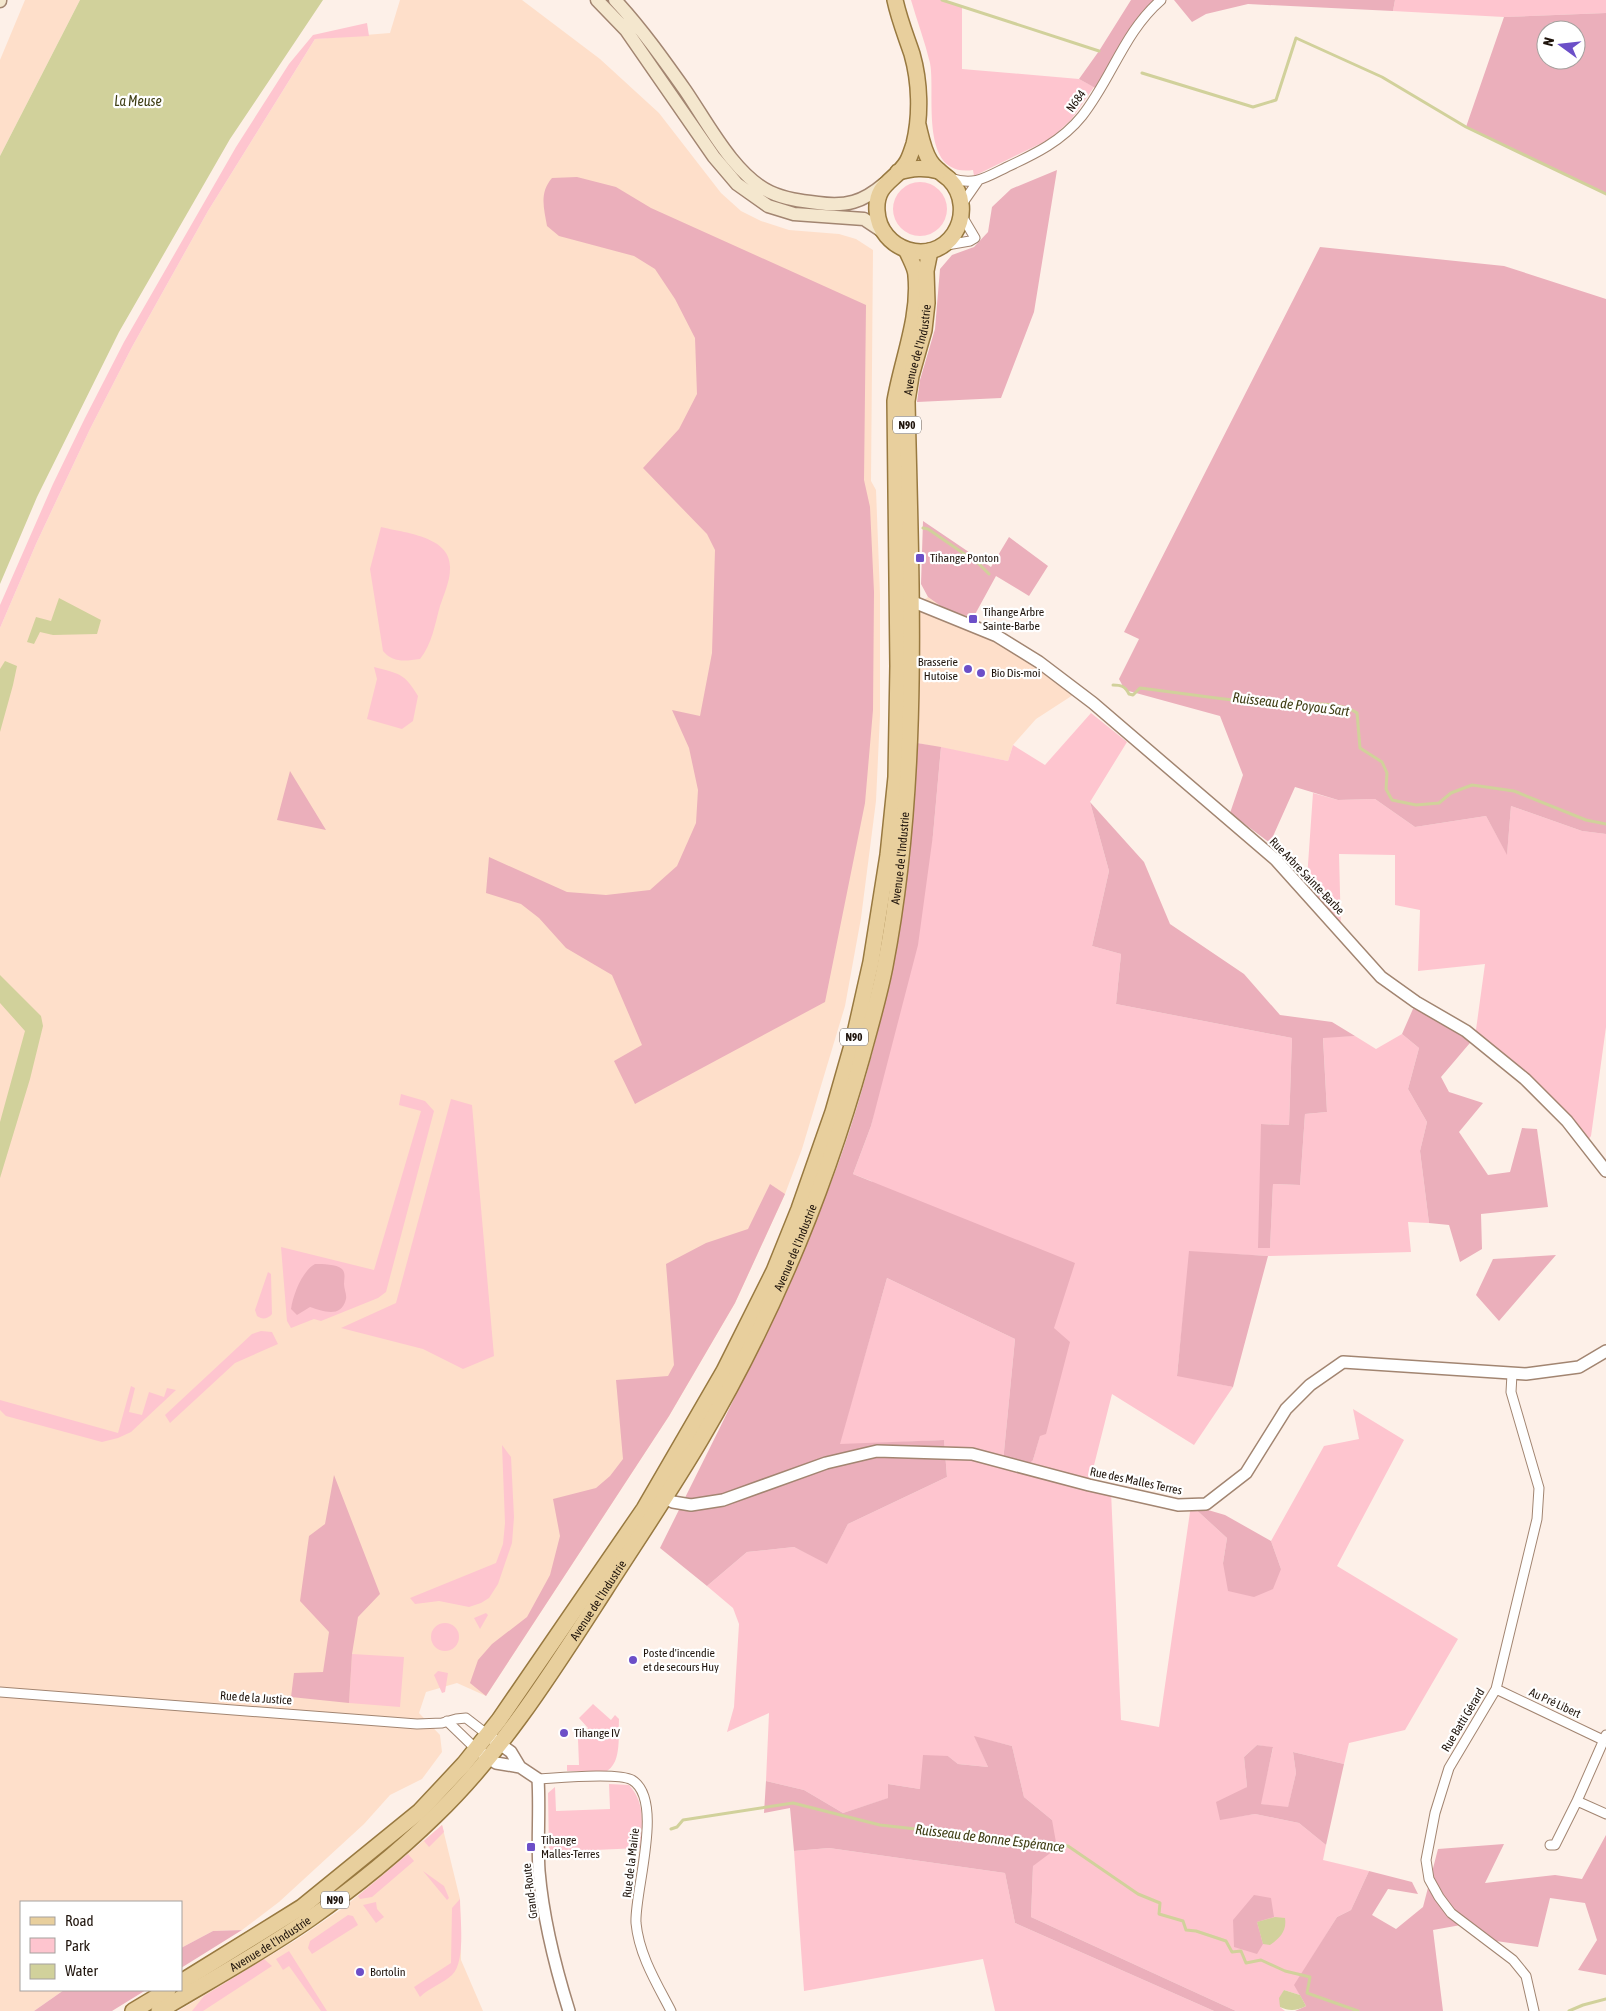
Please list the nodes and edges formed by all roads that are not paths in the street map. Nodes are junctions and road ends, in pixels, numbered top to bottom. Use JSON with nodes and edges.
{"nodes":[{"id":1,"x":597,"y":0,"type":"edge"},
{"id":2,"x":615,"y":0,"type":"edge"},
{"id":3,"x":895,"y":0,"type":"edge"},
{"id":4,"x":1162,"y":0,"type":"edge"},
{"id":5,"x":918,"y":125,"type":"junction"},
{"id":6,"x":943,"y":174,"type":"junction"},
{"id":7,"x":894,"y":175,"type":"junction"},
{"id":8,"x":978,"y":182,"type":"junction"},
{"id":9,"x":962,"y":210,"type":"junction"},
{"id":10,"x":882,"y":231,"type":"junction"},
{"id":11,"x":936,"y":248,"type":"junction"},
{"id":12,"x":907,"y":251,"type":"junction"},
{"id":13,"x":897,"y":587,"type":"junction"},
{"id":14,"x":911,"y":601,"type":"junction"},
{"id":15,"x":1606,"y":1171,"type":"edge"},
{"id":16,"x":1606,"y":1352,"type":"edge"},
{"id":17,"x":1512,"y":1374,"type":"junction"},
{"id":18,"x":664,"y":1474,"type":"junction"},
{"id":19,"x":665,"y":1498,"type":"junction"},
{"id":20,"x":644,"y":1509,"type":"junction"},
{"id":21,"x":1496,"y":1689,"type":"junction"},
{"id":22,"x":0,"y":1692,"type":"edge"},
{"id":23,"x":447,"y":1721,"type":"junction"},
{"id":24,"x":1605,"y":1737,"type":"edge"},
{"id":25,"x":498,"y":1743,"type":"junction"},
{"id":26,"x":482,"y":1754,"type":"junction"},
{"id":27,"x":520,"y":1767,"type":"junction"},
{"id":28,"x":538,"y":1778,"type":"junction"},
{"id":29,"x":1577,"y":1801,"type":"junction"},
{"id":30,"x":1606,"y":1814,"type":"edge"},
{"id":31,"x":1550,"y":1845,"type":"dead end"},
{"id":32,"x":182,"y":1981,"type":"edge"},
{"id":33,"x":166,"y":1991,"type":"edge"},
{"id":34,"x":567,"y":2010,"type":"edge"},
{"id":35,"x":133,"y":2011,"type":"edge"},
{"id":36,"x":158,"y":2011,"type":"edge"},
{"id":37,"x":671,"y":2011,"type":"edge"},
{"id":38,"x":1534,"y":2011,"type":"edge"}],
"edges":[{"from":1,"to":10,"type":"main road"},
{"from":2,"to":7,"type":"main road"},
{"from":3,"to":5,"type":"main road"},
{"from":4,"to":8,"type":"street","name":"N684","number":"N684"},
{"from":5,"to":6,"type":"main road"},
{"from":5,"to":7,"type":"main road"},
{"from":6,"to":7,"type":"main road"},
{"from":6,"to":8,"type":"street"},
{"from":6,"to":9,"type":"main road"},
{"from":7,"to":10,"type":"main road"},
{"from":8,"to":9,"type":"street","name":"N684","number":"N684"},
{"from":9,"to":11,"type":"main road"},
{"from":10,"to":12,"type":"main road"},
{"from":11,"to":12,"type":"main road"},
{"from":11,"to":14,"type":"main road","name":"Avenue de l'Industrie","number":"N90"},
{"from":12,"to":13,"type":"main road","name":"Avenue de l'Industrie","number":"N90"},
{"from":13,"to":14,"type":"street"},
{"from":13,"to":18,"type":"main road","name":"Avenue de l'Industrie","number":"N90"},
{"from":14,"to":15,"type":"street","name":"Rue Arbre Sainte-Barbe"},
{"from":14,"to":19,"type":"main road","name":"Avenue de l'Industrie","number":"N90"},
{"from":16,"to":17,"type":"street","name":"Rue des Malles Terres"},
{"from":17,"to":19,"type":"street","name":"Rue des Malles Terres"},
{"from":17,"to":21,"type":"street","name":"Rue Batti Gérard"},
{"from":18,"to":19,"type":"street"},
{"from":18,"to":20,"type":"main road","name":"Avenue de l'Industrie","number":"N90"},
{"from":19,"to":20,"type":"street"},
{"from":19,"to":25,"type":"main road","name":"Avenue de l'Industrie","number":"N90"},
{"from":20,"to":25,"type":"main road","name":"Avenue de l'Industrie","number":"N90"},
{"from":21,"to":24,"type":"street","name":"Au Pré Libert"},
{"from":21,"to":38,"type":"street","name":"Rue Batti Gérard"},
{"from":22,"to":23,"type":"street","name":"Rue de la Justice"},
{"from":23,"to":25,"type":"street","name":"Rue de la Justice"},
{"from":23,"to":26,"type":"street"},
{"from":24,"to":29,"type":"street","name":"Au Pré Libert"},
{"from":25,"to":26,"type":"main road","name":"Avenue de l'Industrie","number":"N90"},
{"from":25,"to":27,"type":"street"},
{"from":26,"to":27,"type":"street"},
{"from":26,"to":32,"type":"main road","name":"Avenue de l'Industrie","number":"N90"},
{"from":26,"to":36,"type":"main road","name":"Avenue de l'Industrie","number":"N90"},
{"from":27,"to":28,"type":"street"},
{"from":28,"to":34,"type":"street","name":"Grand-Route"},
{"from":28,"to":37,"type":"street","name":"Rue de la Mairie"},
{"from":29,"to":30,"type":"street"},
{"from":29,"to":31,"type":"street","name":"Au Pré Libert"},
{"from":33,"to":35,"type":"main road"}]}
